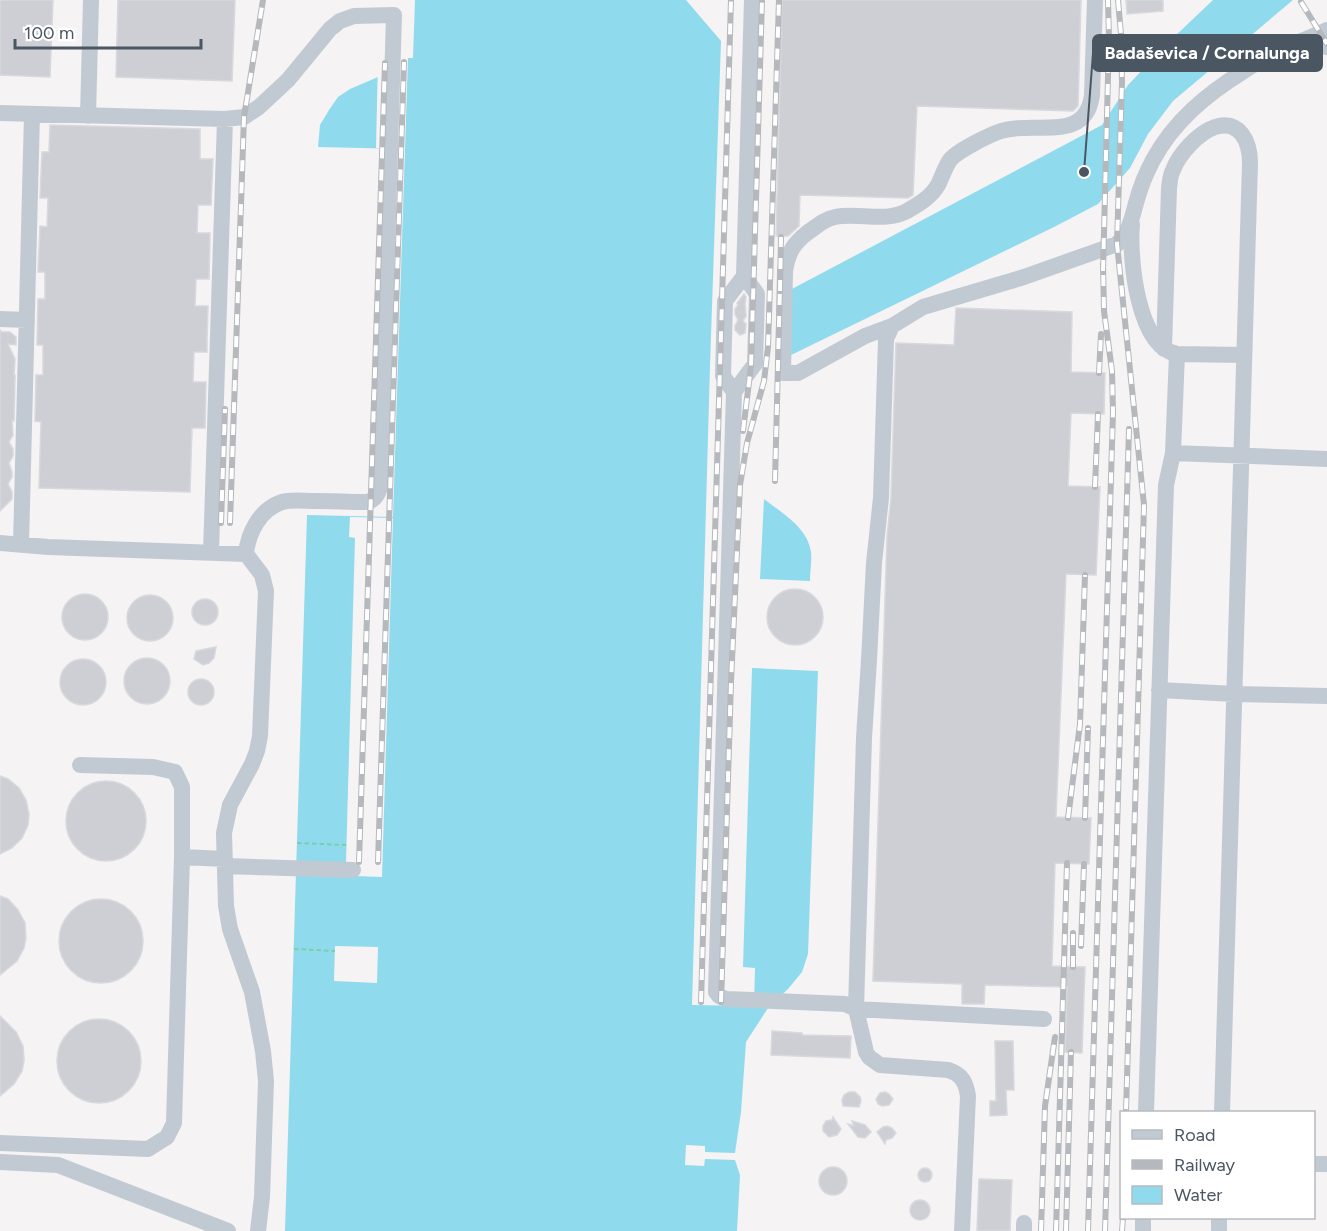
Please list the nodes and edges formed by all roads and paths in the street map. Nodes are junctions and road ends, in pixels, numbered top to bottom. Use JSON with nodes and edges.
{"nodes":[{"id":1,"x":91,"y":0,"type":"edge"},
{"id":2,"x":752,"y":0,"type":"edge"},
{"id":3,"x":1095,"y":0,"type":"edge"},
{"id":4,"x":395,"y":7,"type":"edge"},
{"id":5,"x":1327,"y":30,"type":"edge"},
{"id":6,"x":1288,"y":46,"type":"junction"},
{"id":7,"x":1327,"y":47,"type":"edge"},
{"id":8,"x":0,"y":113,"type":"edge"},
{"id":9,"x":32,"y":114,"type":"junction"},
{"id":10,"x":88,"y":116,"type":"junction"},
{"id":11,"x":225,"y":119,"type":"junction"},
{"id":12,"x":1132,"y":217,"type":"junction"},
{"id":13,"x":744,"y":276,"type":"junction"},
{"id":14,"x":0,"y":319,"type":"edge"},
{"id":15,"x":27,"y":320,"type":"junction"},
{"id":16,"x":892,"y":326,"type":"junction"},
{"id":17,"x":1170,"y":351,"type":"junction"},
{"id":18,"x":1244,"y":355,"type":"junction"},
{"id":19,"x":734,"y":392,"type":"junction"},
{"id":20,"x":1173,"y":453,"type":"junction"},
{"id":21,"x":1242,"y":456,"type":"junction"},
{"id":22,"x":1327,"y":459,"type":"edge"},
{"id":23,"x":0,"y":543,"type":"edge"},
{"id":24,"x":21,"y":544,"type":"junction"},
{"id":25,"x":211,"y":553,"type":"junction"},
{"id":26,"x":246,"y":554,"type":"junction"},
{"id":27,"x":1159,"y":690,"type":"junction"},
{"id":28,"x":1234,"y":694,"type":"junction"},
{"id":29,"x":1327,"y":696,"type":"edge"},
{"id":30,"x":80,"y":765,"type":"dead end"},
{"id":31,"x":297,"y":843,"type":"dead end"},
{"id":32,"x":346,"y":845,"type":"dead end"},
{"id":33,"x":182,"y":857,"type":"junction"},
{"id":34,"x":225,"y":862,"type":"junction"},
{"id":35,"x":353,"y":870,"type":"dead end"},
{"id":36,"x":294,"y":949,"type":"dead end"},
{"id":37,"x":335,"y":951,"type":"dead end"},
{"id":38,"x":856,"y":1009,"type":"junction"},
{"id":39,"x":1044,"y":1019,"type":"dead end"},
{"id":40,"x":1146,"y":1111,"type":"edge"},
{"id":41,"x":1222,"y":1111,"type":"edge"},
{"id":42,"x":0,"y":1143,"type":"edge"},
{"id":43,"x":0,"y":1162,"type":"edge"},
{"id":44,"x":228,"y":1231,"type":"edge"},
{"id":45,"x":258,"y":1231,"type":"edge"},
{"id":46,"x":962,"y":1231,"type":"edge"}],
"edges":[{"from":1,"to":10,"type":"street"},
{"from":2,"to":13,"type":"street"},
{"from":3,"to":16,"type":"street"},
{"from":4,"to":11,"type":"street"},
{"from":4,"to":26,"type":"street"},
{"from":5,"to":6,"type":"street"},
{"from":6,"to":7,"type":"street"},
{"from":6,"to":12,"type":"street"},
{"from":8,"to":9,"type":"street"},
{"from":9,"to":10,"type":"street"},
{"from":9,"to":15,"type":"street"},
{"from":10,"to":11,"type":"street"},
{"from":11,"to":25,"type":"street"},
{"from":12,"to":16,"type":"street"},
{"from":12,"to":17,"type":"street"},
{"from":13,"to":19,"type":"street"},
{"from":13,"to":19,"type":"street"},
{"from":14,"to":15,"type":"street"},
{"from":15,"to":24,"type":"street"},
{"from":16,"to":38,"type":"street"},
{"from":17,"to":18,"type":"street"},
{"from":17,"to":18,"type":"street"},
{"from":17,"to":20,"type":"street"},
{"from":18,"to":21,"type":"street"},
{"from":19,"to":38,"type":"street"},
{"from":20,"to":21,"type":"street"},
{"from":20,"to":27,"type":"street"},
{"from":21,"to":22,"type":"street"},
{"from":21,"to":28,"type":"street"},
{"from":23,"to":24,"type":"street"},
{"from":24,"to":25,"type":"street"},
{"from":25,"to":26,"type":"street"},
{"from":26,"to":34,"type":"street"},
{"from":27,"to":28,"type":"street"},
{"from":27,"to":40,"type":"street"},
{"from":28,"to":29,"type":"street"},
{"from":28,"to":41,"type":"street"},
{"from":30,"to":33,"type":"street"},
{"from":31,"to":32,"type":"path"},
{"from":33,"to":34,"type":"street"},
{"from":33,"to":42,"type":"street"},
{"from":34,"to":35,"type":"street"},
{"from":34,"to":45,"type":"street"},
{"from":36,"to":37,"type":"path"},
{"from":38,"to":39,"type":"street"},
{"from":38,"to":46,"type":"street"},
{"from":43,"to":44,"type":"street"}]}
